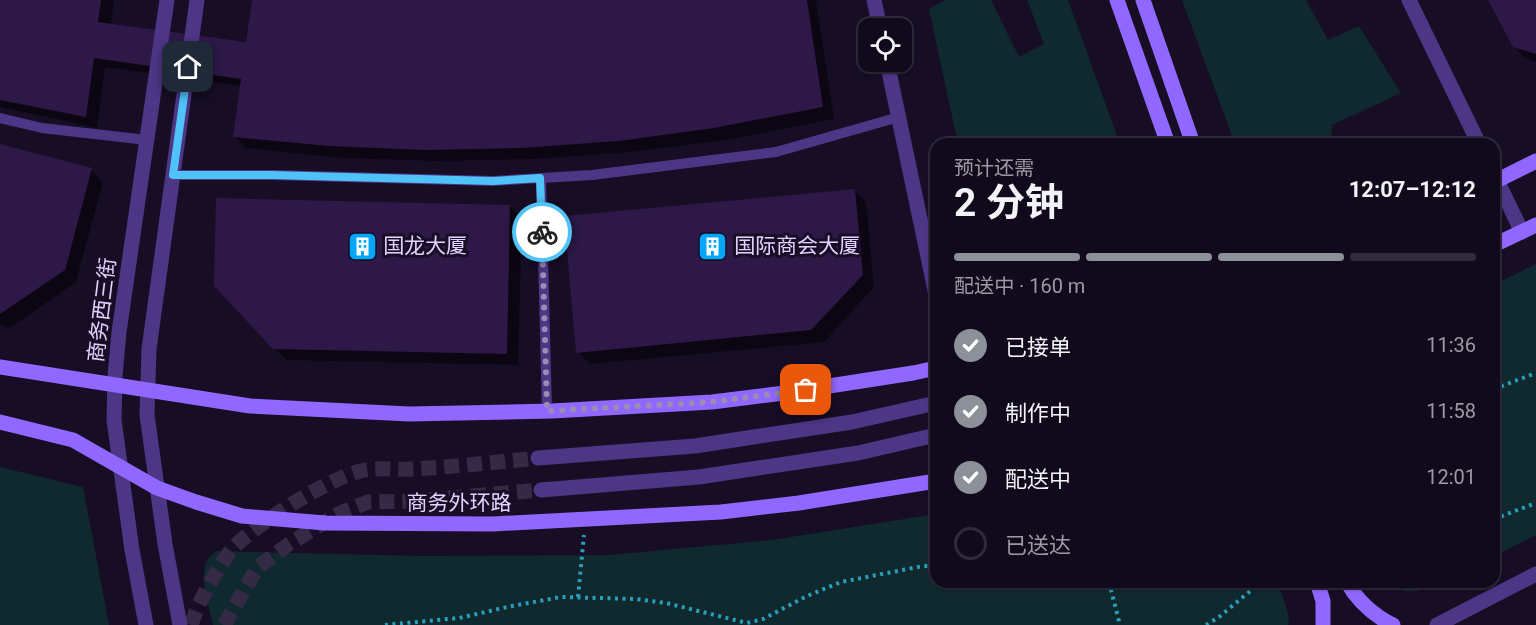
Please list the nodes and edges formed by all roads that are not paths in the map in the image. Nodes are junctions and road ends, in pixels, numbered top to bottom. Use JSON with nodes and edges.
{"nodes":[{"id":1,"x":167,"y":0,"type":"edge"},
{"id":2,"x":197,"y":0,"type":"edge"},
{"id":3,"x":874,"y":0,"type":"edge"},
{"id":4,"x":1117,"y":0,"type":"edge"},
{"id":5,"x":1143,"y":0,"type":"edge"},
{"id":6,"x":1409,"y":0,"type":"edge"},
{"id":7,"x":878,"y":18,"type":"edge"},
{"id":8,"x":889,"y":72,"type":"edge"},
{"id":9,"x":898,"y":117,"type":"junction"},
{"id":10,"x":0,"y":118,"type":"edge"},
{"id":11,"x":1166,"y":138,"type":"edge"},
{"id":12,"x":1191,"y":138,"type":"edge"},
{"id":13,"x":1476,"y":138,"type":"edge"},
{"id":14,"x":147,"y":140,"type":"junction"},
{"id":15,"x":1536,"y":161,"type":"edge"},
{"id":16,"x":173,"y":175,"type":"junction"},
{"id":17,"x":1500,"y":177,"type":"edge"},
{"id":18,"x":540,"y":178,"type":"junction"},
{"id":19,"x":1500,"y":186,"type":"edge"},
{"id":20,"x":1529,"y":228,"type":"edge"},
{"id":21,"x":1500,"y":242,"type":"edge"},
{"id":22,"x":930,"y":267,"type":"edge"},
{"id":23,"x":0,"y":368,"type":"edge"},
{"id":24,"x":930,"y":369,"type":"edge"},
{"id":25,"x":115,"y":385,"type":"junction"},
{"id":26,"x":148,"y":390,"type":"junction"},
{"id":27,"x":930,"y":404,"type":"edge"},
{"id":28,"x":547,"y":411,"type":"junction"},
{"id":29,"x":0,"y":422,"type":"edge"},
{"id":30,"x":930,"y":436,"type":"edge"},
{"id":31,"x":538,"y":458,"type":"tunnel mouth"},
{"id":32,"x":121,"y":468,"type":"junction"},
{"id":33,"x":930,"y":482,"type":"edge"},
{"id":34,"x":157,"y":488,"type":"junction"},
{"id":35,"x":541,"y":489,"type":"tunnel mouth"},
{"id":36,"x":1536,"y":574,"type":"edge"},
{"id":37,"x":1319,"y":588,"type":"edge"},
{"id":38,"x":1350,"y":588,"type":"edge"},
{"id":39,"x":146,"y":625,"type":"edge"},
{"id":40,"x":180,"y":625,"type":"edge"},
{"id":41,"x":1323,"y":625,"type":"edge"},
{"id":42,"x":1393,"y":625,"type":"edge"},
{"id":43,"x":1437,"y":625,"type":"edge"}],
"edges":[{"from":1,"to":14,"type":"street","name":"商务西三街"},
{"from":2,"to":16,"type":"street"},
{"from":3,"to":7,"type":"street"},
{"from":4,"to":11,"type":"street"},
{"from":5,"to":12,"type":"street"},
{"from":6,"to":13,"type":"street"},
{"from":8,"to":9,"type":"street"},
{"from":9,"to":18,"type":"lane"},
{"from":9,"to":22,"type":"street"},
{"from":10,"to":14,"type":"lane"},
{"from":14,"to":25,"type":"street","name":"商务西三街"},
{"from":15,"to":17,"type":"street"},
{"from":16,"to":18,"type":"lane"},
{"from":16,"to":26,"type":"street"},
{"from":18,"to":28,"type":"lane"},
{"from":19,"to":20,"type":"street"},
{"from":20,"to":21,"type":"street"},
{"from":23,"to":25,"type":"street"},
{"from":24,"to":28,"type":"street"},
{"from":25,"to":26,"type":"street"},
{"from":25,"to":32,"type":"street","name":"商务西三街"},
{"from":26,"to":28,"type":"street"},
{"from":26,"to":34,"type":"street"},
{"from":27,"to":31,"type":"street"},
{"from":29,"to":32,"type":"street","name":"商务外环路"},
{"from":30,"to":35,"type":"street"},
{"from":32,"to":34,"type":"street","name":"商务外环路"},
{"from":32,"to":39,"type":"street","name":"商务西三街"},
{"from":33,"to":34,"type":"street","name":"商务外环路"},
{"from":34,"to":40,"type":"street"},
{"from":36,"to":43,"type":"street"},
{"from":37,"to":41,"type":"street"},
{"from":38,"to":42,"type":"street"}]}
